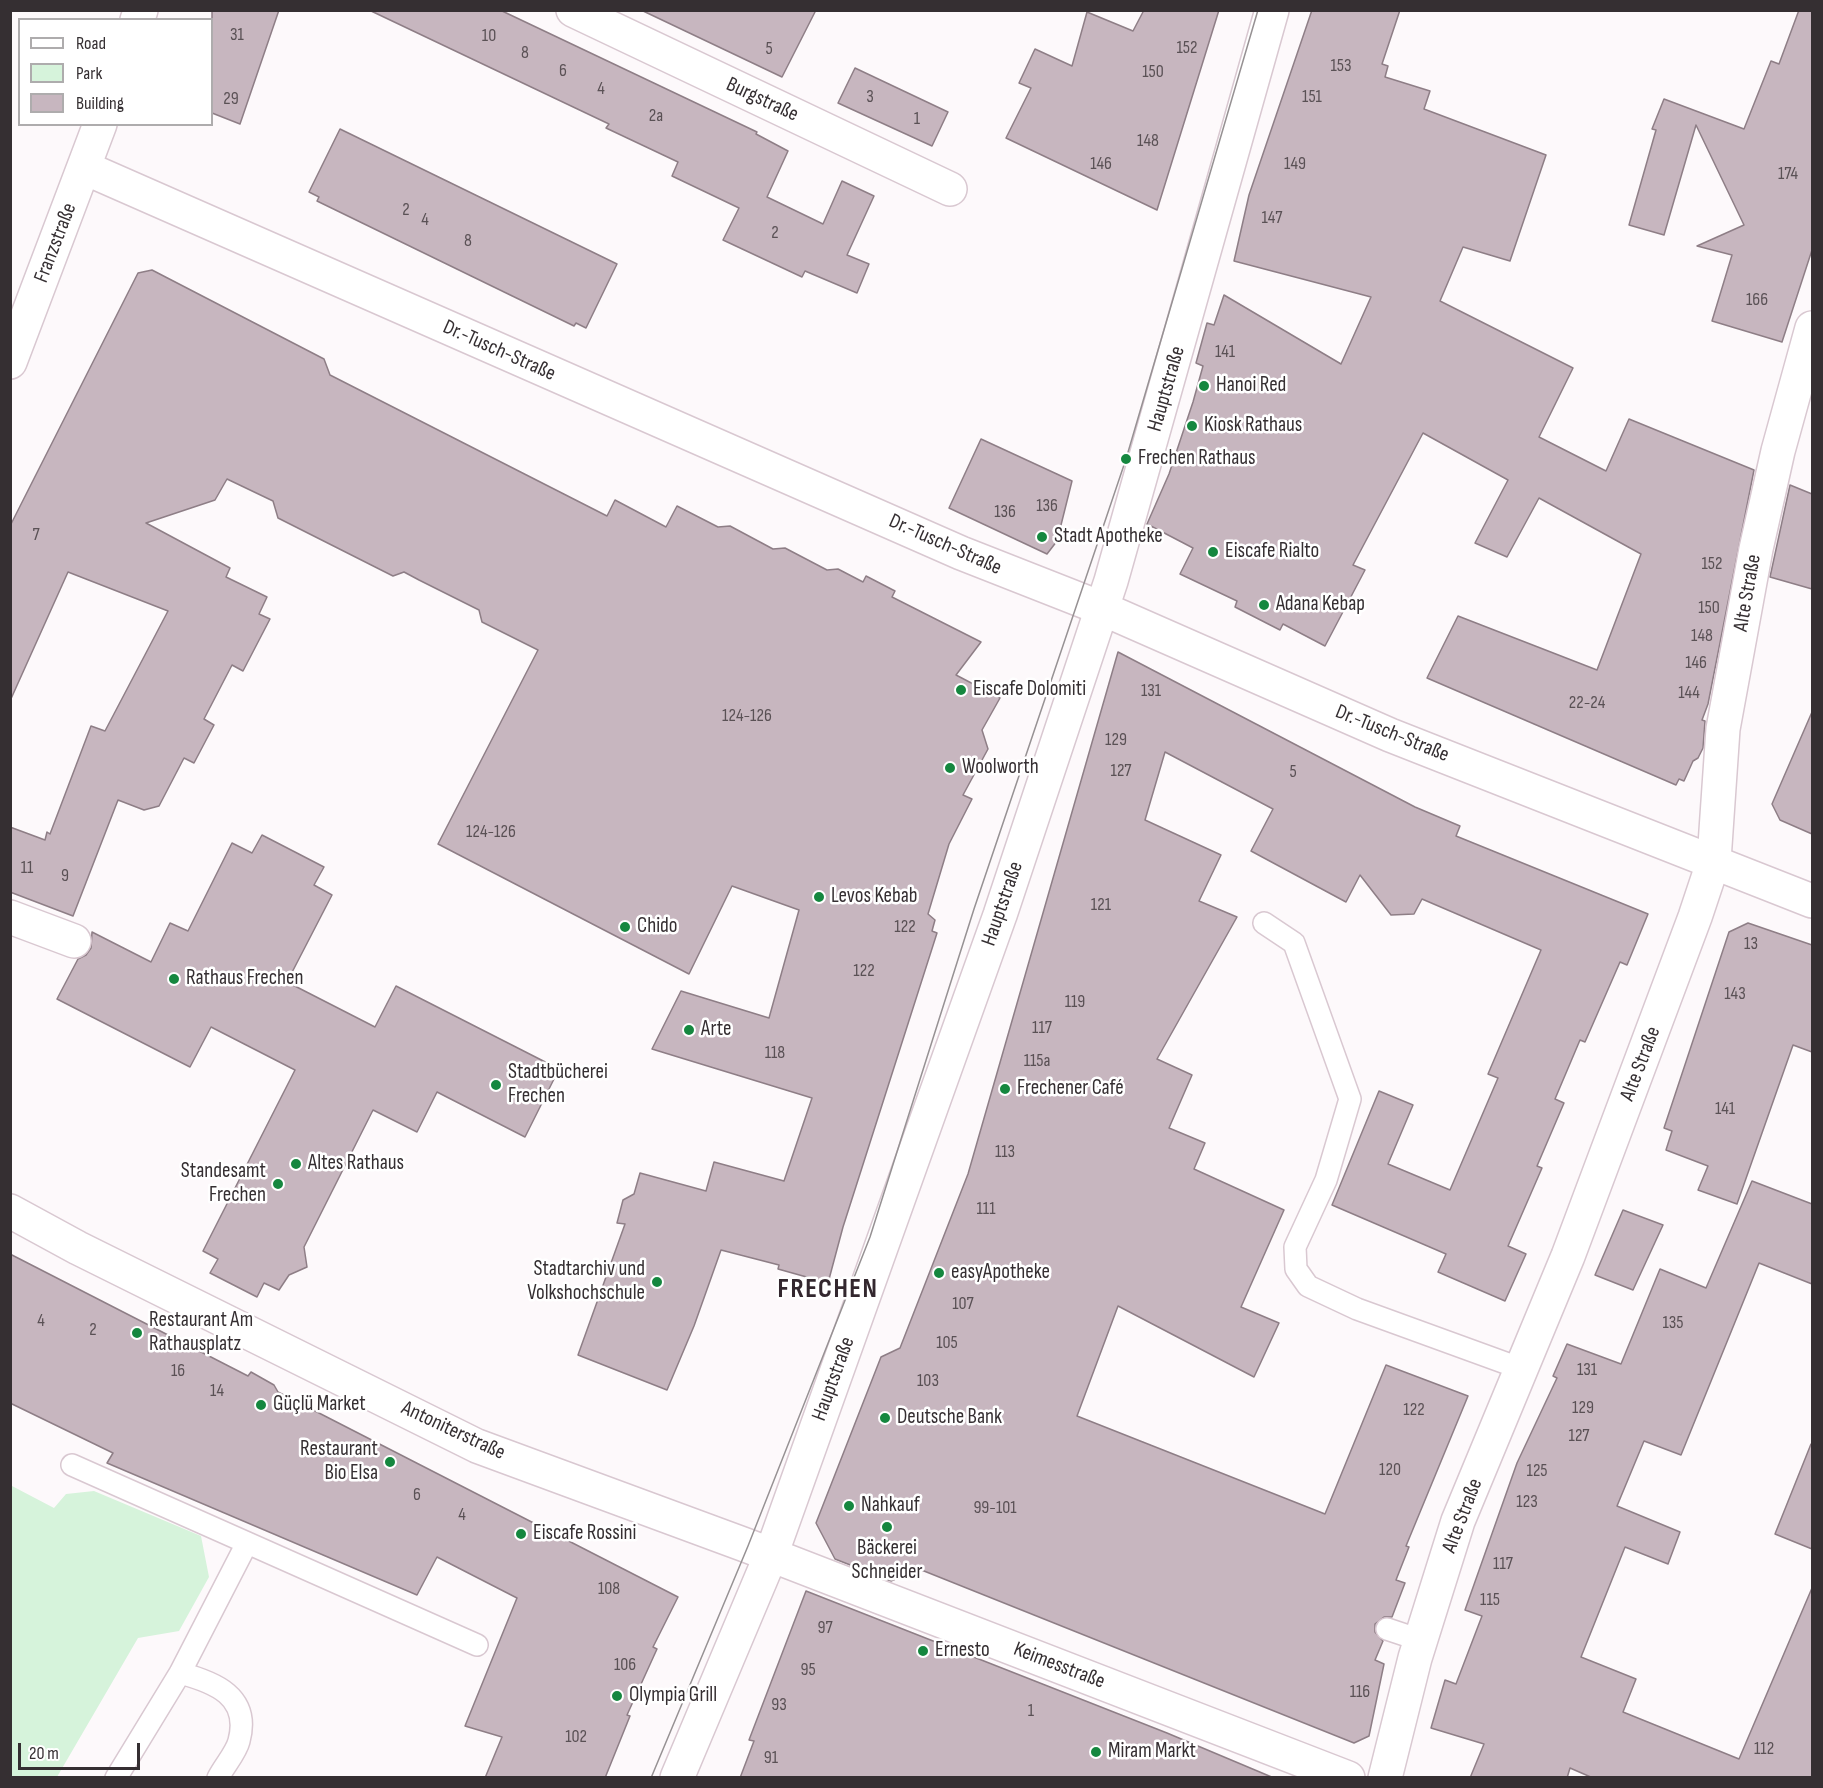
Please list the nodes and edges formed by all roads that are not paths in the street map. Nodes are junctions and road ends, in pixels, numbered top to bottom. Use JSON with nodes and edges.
{"nodes":[{"id":1,"x":573,"y":10,"type":"edge"},
{"id":2,"x":1272,"y":10,"type":"edge"},
{"id":3,"x":99,"y":126,"type":"edge"},
{"id":4,"x":86,"y":168,"type":"junction"},
{"id":5,"x":951,"y":189,"type":"dead end"},
{"id":6,"x":1812,"y":328,"type":"edge"},
{"id":7,"x":10,"y":362,"type":"edge"},
{"id":8,"x":1101,"y":608,"type":"junction"},
{"id":9,"x":1714,"y":860,"type":"junction"},
{"id":10,"x":1812,"y":901,"type":"edge"},
{"id":11,"x":10,"y":917,"type":"edge"},
{"id":12,"x":1264,"y":923,"type":"dead end"},
{"id":13,"x":74,"y":941,"type":"dead end"},
{"id":14,"x":10,"y":1211,"type":"edge"},
{"id":15,"x":1522,"y":1369,"type":"junction"},
{"id":16,"x":72,"y":1465,"type":"dead end"},
{"id":17,"x":247,"y":1544,"type":"junction"},
{"id":18,"x":771,"y":1555,"type":"junction"},
{"id":19,"x":1387,"y":1629,"type":"dead end"},
{"id":20,"x":1420,"y":1640,"type":"junction"},
{"id":21,"x":477,"y":1645,"type":"dead end"},
{"id":22,"x":180,"y":1672,"type":"junction"},
{"id":23,"x":116,"y":1778,"type":"edge"},
{"id":24,"x":218,"y":1778,"type":"edge"},
{"id":25,"x":677,"y":1778,"type":"edge"},
{"id":26,"x":1348,"y":1778,"type":"edge"},
{"id":27,"x":1385,"y":1778,"type":"edge"}],
"edges":[{"from":1,"to":5,"type":"street","name":"Burgstraße"},
{"from":2,"to":8,"type":"street","name":"Hauptstraße"},
{"from":3,"to":4,"type":"street","name":"Franzstraße"},
{"from":4,"to":7,"type":"street","name":"Franzstraße"},
{"from":4,"to":8,"type":"street","name":"Dr.-Tusch-Straße"},
{"from":6,"to":9,"type":"street","name":"Alte Straße"},
{"from":8,"to":9,"type":"street","name":"Dr.-Tusch-Straße"},
{"from":8,"to":18,"type":"street","name":"Hauptstraße"},
{"from":9,"to":10,"type":"street","name":"Dr.-Tusch-Straße"},
{"from":9,"to":15,"type":"street","name":"Alte Straße"},
{"from":11,"to":13,"type":"street"},
{"from":12,"to":15,"type":"lane"},
{"from":14,"to":18,"type":"street","name":"Antoniterstraße"},
{"from":15,"to":20,"type":"street","name":"Alte Straße"},
{"from":16,"to":17,"type":"lane"},
{"from":17,"to":21,"type":"lane"},
{"from":17,"to":22,"type":"lane"},
{"from":18,"to":25,"type":"street","name":"Hauptstraße"},
{"from":18,"to":26,"type":"street","name":"Keimesstraße"},
{"from":19,"to":20,"type":"lane"},
{"from":20,"to":27,"type":"street","name":"Alte Straße"},
{"from":22,"to":23,"type":"lane"},
{"from":22,"to":24,"type":"lane"}]}
